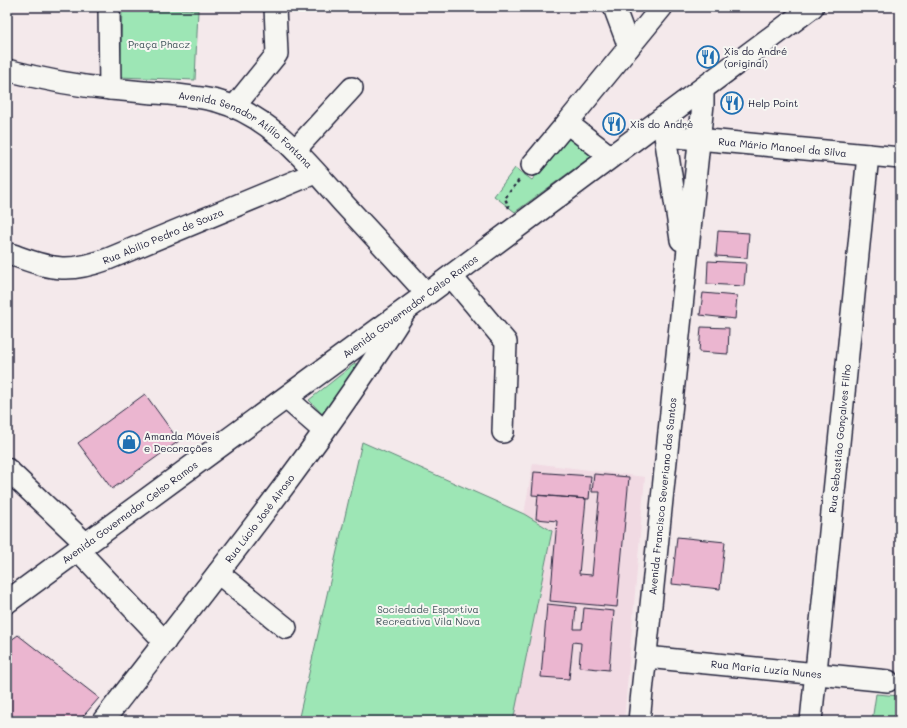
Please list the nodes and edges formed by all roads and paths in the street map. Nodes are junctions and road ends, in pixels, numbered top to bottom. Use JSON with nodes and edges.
{"nodes":[{"id":1,"x":109,"y":7,"type":"edge"},
{"id":2,"x":275,"y":7,"type":"edge"},
{"id":3,"x":614,"y":7,"type":"edge"},
{"id":4,"x":622,"y":7,"type":"edge"},
{"id":5,"x":662,"y":7,"type":"edge"},
{"id":6,"x":812,"y":7,"type":"edge"},
{"id":7,"x":631,"y":44,"type":"junction"},
{"id":8,"x":7,"y":70,"type":"edge"},
{"id":9,"x":352,"y":88,"type":"dead end"},
{"id":10,"x":110,"y":89,"type":"junction"},
{"id":11,"x":703,"y":89,"type":"junction"},
{"id":12,"x":234,"y":107,"type":"junction"},
{"id":13,"x":567,"y":123,"type":"junction"},
{"id":14,"x":664,"y":127,"type":"junction"},
{"id":15,"x":699,"y":139,"type":"junction"},
{"id":16,"x":295,"y":150,"type":"junction"},
{"id":17,"x":868,"y":155,"type":"junction"},
{"id":18,"x":611,"y":157,"type":"junction"},
{"id":19,"x":900,"y":158,"type":"edge"},
{"id":20,"x":532,"y":165,"type":"joint"},
{"id":21,"x":315,"y":173,"type":"junction"},
{"id":22,"x":517,"y":227,"type":"junction"},
{"id":23,"x":7,"y":253,"type":"edge"},
{"id":24,"x":685,"y":270,"type":"junction"},
{"id":25,"x":451,"y":276,"type":"junction"},
{"id":26,"x":426,"y":294,"type":"junction"},
{"id":27,"x":407,"y":309,"type":"junction"},
{"id":28,"x":286,"y":398,"type":"junction"},
{"id":29,"x":324,"y":431,"type":"junction"},
{"id":30,"x":503,"y":432,"type":"dead end"},
{"id":31,"x":7,"y":468,"type":"edge"},
{"id":32,"x":82,"y":547,"type":"junction"},
{"id":33,"x":218,"y":573,"type":"junction"},
{"id":34,"x":7,"y":602,"type":"edge"},
{"id":35,"x":286,"y":628,"type":"dead end"},
{"id":36,"x":165,"y":642,"type":"junction"},
{"id":37,"x":646,"y":657,"type":"junction"},
{"id":38,"x":816,"y":674,"type":"junction"},
{"id":39,"x":888,"y":681,"type":"dead end"},
{"id":40,"x":103,"y":721,"type":"edge"},
{"id":41,"x":639,"y":721,"type":"edge"},
{"id":42,"x":811,"y":721,"type":"edge"}],
"edges":[{"from":1,"to":10,"type":"street"},
{"from":2,"to":12,"type":"street"},
{"from":3,"to":7,"type":"street"},
{"from":4,"to":7,"type":"street"},
{"from":5,"to":7,"type":"street"},
{"from":6,"to":11,"type":"main road","name":"Avenida Governador Celso Ramos"},
{"from":7,"to":13,"type":"street"},
{"from":8,"to":10,"type":"street","name":"Avenida Senador Atílio Fontana"},
{"from":9,"to":16,"type":"street"},
{"from":10,"to":12,"type":"street","name":"Avenida Senador Atílio Fontana"},
{"from":11,"to":14,"type":"main road","name":"Avenida Governador Celso Ramos"},
{"from":11,"to":15,"type":"street","name":"Avenida Francisco Severiano dos Santos"},
{"from":12,"to":16,"type":"street","name":"Avenida Senador Atílio Fontana"},
{"from":13,"to":18,"type":"street"},
{"from":13,"to":20,"type":"street"},
{"from":14,"to":15,"type":"street","name":"Rua Mário Manoel da Silva"},
{"from":14,"to":18,"type":"main road","name":"Avenida Governador Celso Ramos"},
{"from":14,"to":24,"type":"street","name":"Avenida Francisco Severiano dos Santos"},
{"from":15,"to":17,"type":"street","name":"Rua Mário Manoel da Silva"},
{"from":15,"to":24,"type":"street","name":"Avenida Francisco Severiano dos Santos"},
{"from":16,"to":21,"type":"street","name":"Avenida Senador Atílio Fontana"},
{"from":17,"to":19,"type":"street","name":"Rua Mário Manoel da Silva"},
{"from":17,"to":38,"type":"street","name":"Rua Sebastião Gonçalves Filho"},
{"from":18,"to":22,"type":"main road","name":"Avenida Governador Celso Ramos"},
{"from":20,"to":22,"type":"path"},
{"from":21,"to":23,"type":"street","name":"Rua Abílio Pedro de Souza"},
{"from":21,"to":26,"type":"street","name":"Avenida Senador Atílio Fontana"},
{"from":22,"to":25,"type":"main road","name":"Avenida Governador Celso Ramos"},
{"from":24,"to":37,"type":"street","name":"Avenida Francisco Severiano dos Santos"},
{"from":25,"to":26,"type":"main road","name":"Avenida Governador Celso Ramos"},
{"from":25,"to":30,"type":"street"},
{"from":26,"to":27,"type":"main road","name":"Avenida Governador Celso Ramos"},
{"from":27,"to":28,"type":"main road","name":"Avenida Governador Celso Ramos"},
{"from":27,"to":29,"type":"street","name":"Rua Lúcio José Airoso"},
{"from":28,"to":29,"type":"street"},
{"from":28,"to":32,"type":"main road","name":"Avenida Governador Celso Ramos"},
{"from":29,"to":33,"type":"street","name":"Rua Lúcio José Airoso"},
{"from":31,"to":32,"type":"street"},
{"from":32,"to":34,"type":"main road","name":"Avenida Governador Celso Ramos"},
{"from":32,"to":36,"type":"street"},
{"from":33,"to":35,"type":"street"},
{"from":33,"to":36,"type":"street","name":"Rua Lúcio José Airoso"},
{"from":36,"to":40,"type":"street","name":"Rua Lúcio José Airoso"},
{"from":37,"to":38,"type":"street","name":"Rua Maria Luzia Nunes"},
{"from":37,"to":41,"type":"street","name":"Avenida Francisco Severiano dos Santos"},
{"from":38,"to":39,"type":"street","name":"Rua Maria Luzia Nunes"},
{"from":38,"to":42,"type":"street","name":"Rua Sebastião Gonçalves Filho"}]}
